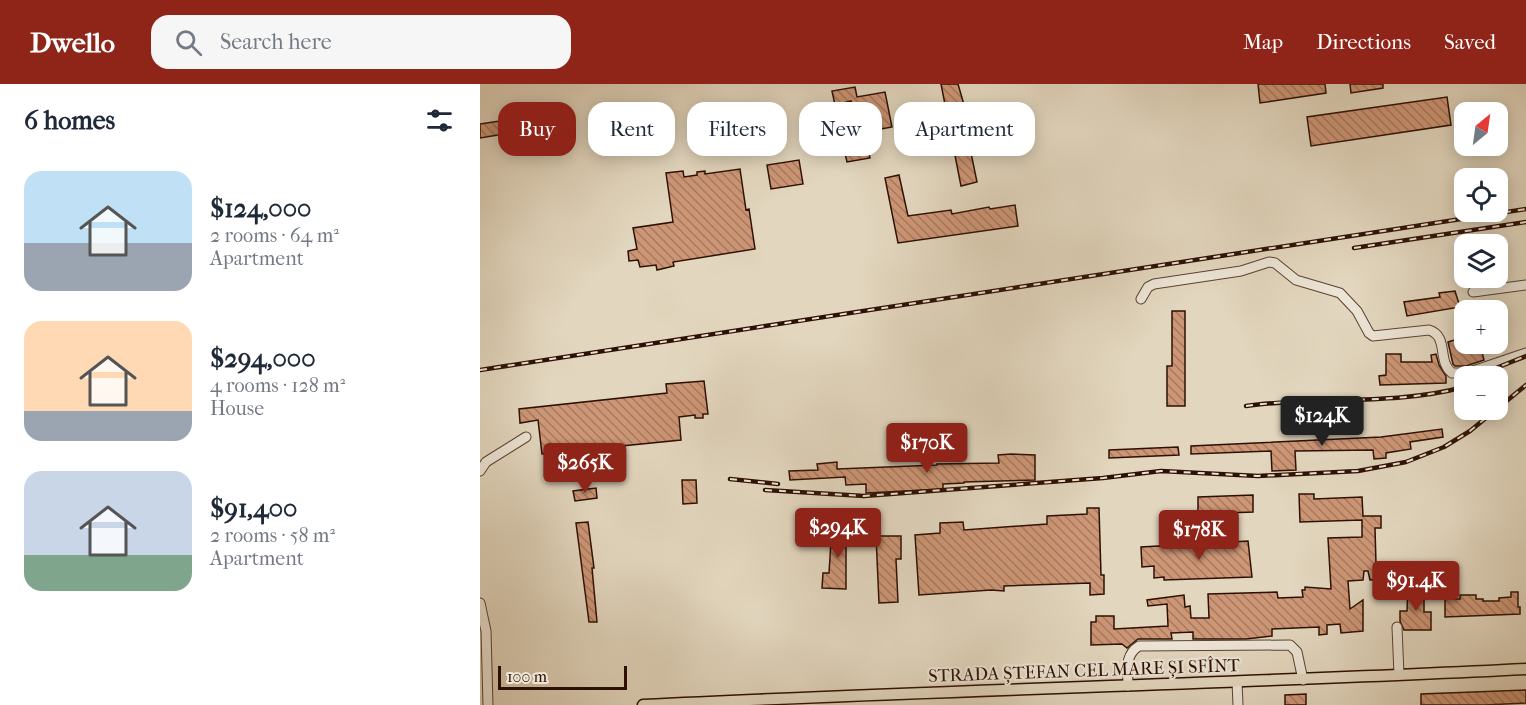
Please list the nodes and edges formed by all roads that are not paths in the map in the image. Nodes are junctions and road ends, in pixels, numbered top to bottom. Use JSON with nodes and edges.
{"nodes":[{"id":1,"x":1526,"y":285,"type":"edge"},
{"id":2,"x":1473,"y":292,"type":"dead end"},
{"id":3,"x":1141,"y":299,"type":"dead end"},
{"id":4,"x":1526,"y":353,"type":"edge"},
{"id":5,"x":526,"y":437,"type":"dead end"},
{"id":6,"x":480,"y":471,"type":"edge"},
{"id":7,"x":480,"y":603,"type":"edge"},
{"id":8,"x":1397,"y":627,"type":"dead end"},
{"id":9,"x":1526,"y":669,"type":"edge"},
{"id":10,"x":1399,"y":675,"type":"junction"},
{"id":11,"x":1303,"y":680,"type":"junction"},
{"id":12,"x":1237,"y":682,"type":"junction"},
{"id":13,"x":1128,"y":686,"type":"junction"},
{"id":14,"x":802,"y":701,"type":"edge"},
{"id":15,"x":679,"y":704,"type":"edge"},
{"id":16,"x":488,"y":705,"type":"edge"},
{"id":17,"x":643,"y":705,"type":"edge"},
{"id":18,"x":1238,"y":705,"type":"edge"}],
"edges":[{"from":1,"to":2,"type":"street"},
{"from":3,"to":4,"type":"street"},
{"from":5,"to":6,"type":"street"},
{"from":7,"to":16,"type":"street"},
{"from":8,"to":10,"type":"street"},
{"from":9,"to":10,"type":"main road","name":"STRADA ȘTEFAN CEL MARE ȘI SFÎNT"},
{"from":10,"to":11,"type":"main road","name":"STRADA ȘTEFAN CEL MARE ȘI SFÎNT"},
{"from":11,"to":12,"type":"main road","name":"STRADA ȘTEFAN CEL MARE ȘI SFÎNT"},
{"from":11,"to":13,"type":"street"},
{"from":12,"to":13,"type":"main road","name":"STRADA ȘTEFAN CEL MARE ȘI SFÎNT"},
{"from":12,"to":18,"type":"street"},
{"from":13,"to":14,"type":"main road","name":"STRADA ȘTEFAN CEL MARE ȘI SFÎNT"},
{"from":14,"to":15,"type":"main road","name":"STRADA ȘTEFAN CEL MARE ȘI SFÎNT"},
{"from":15,"to":17,"type":"main road","name":"STRADA ȘTEFAN CEL MARE ȘI SFÎNT"}]}
